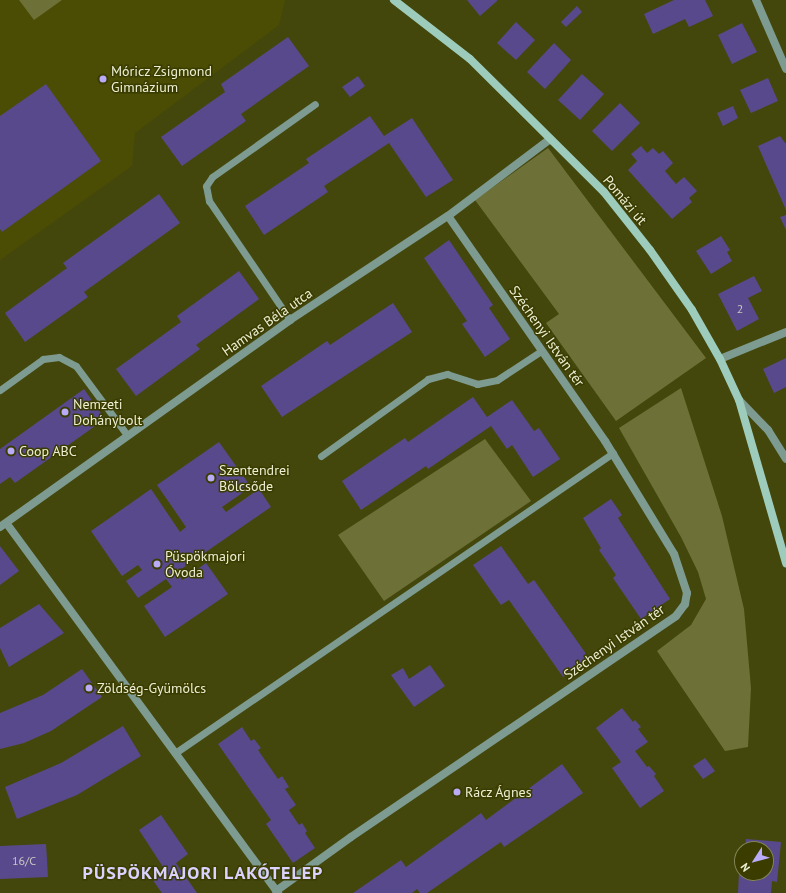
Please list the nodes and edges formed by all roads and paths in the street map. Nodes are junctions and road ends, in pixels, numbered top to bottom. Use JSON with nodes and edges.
{"nodes":[{"id":1,"x":394,"y":0,"type":"edge"},
{"id":2,"x":756,"y":0,"type":"edge"},
{"id":3,"x":786,"y":69,"type":"edge"},
{"id":4,"x":315,"y":104,"type":"dead end"},
{"id":5,"x":550,"y":139,"type":"junction"},
{"id":6,"x":448,"y":216,"type":"junction"},
{"id":7,"x":290,"y":320,"type":"junction"},
{"id":8,"x":786,"y":332,"type":"edge"},
{"id":9,"x":541,"y":351,"type":"junction"},
{"id":10,"x":720,"y":359,"type":"junction"},
{"id":11,"x":0,"y":390,"type":"edge"},
{"id":12,"x":739,"y":400,"type":"junction"},
{"id":13,"x":127,"y":435,"type":"junction"},
{"id":14,"x":613,"y":453,"type":"junction"},
{"id":15,"x":321,"y":456,"type":"dead end"},
{"id":16,"x":786,"y":459,"type":"edge"},
{"id":17,"x":3,"y":526,"type":"edge"},
{"id":18,"x":786,"y":563,"type":"edge"},
{"id":19,"x":175,"y":753,"type":"junction"},
{"id":20,"x":277,"y":892,"type":"edge"}],
"edges":[{"from":1,"to":5,"type":"street","name":"Pomázi út"},
{"from":2,"to":3,"type":"street"},
{"from":4,"to":7,"type":"lane"},
{"from":5,"to":6,"type":"street","name":"Hamvas Béla utca"},
{"from":5,"to":10,"type":"street","name":"Pomázi út"},
{"from":6,"to":7,"type":"street","name":"Hamvas Béla utca"},
{"from":6,"to":9,"type":"street","name":"Széchenyi István tér"},
{"from":7,"to":13,"type":"street","name":"Hamvas Béla utca"},
{"from":8,"to":10,"type":"street"},
{"from":9,"to":14,"type":"street","name":"Széchenyi István tér"},
{"from":9,"to":15,"type":"lane"},
{"from":10,"to":12,"type":"street","name":"Pomázi út"},
{"from":11,"to":13,"type":"lane"},
{"from":12,"to":16,"type":"street","name":"Pomázi út"},
{"from":12,"to":18,"type":"street"},
{"from":13,"to":17,"type":"street","name":"Hamvas Béla utca"},
{"from":14,"to":19,"type":"lane"},
{"from":14,"to":20,"type":"street","name":"Széchenyi István tér"},
{"from":17,"to":19,"type":"street"},
{"from":19,"to":20,"type":"street"}]}
